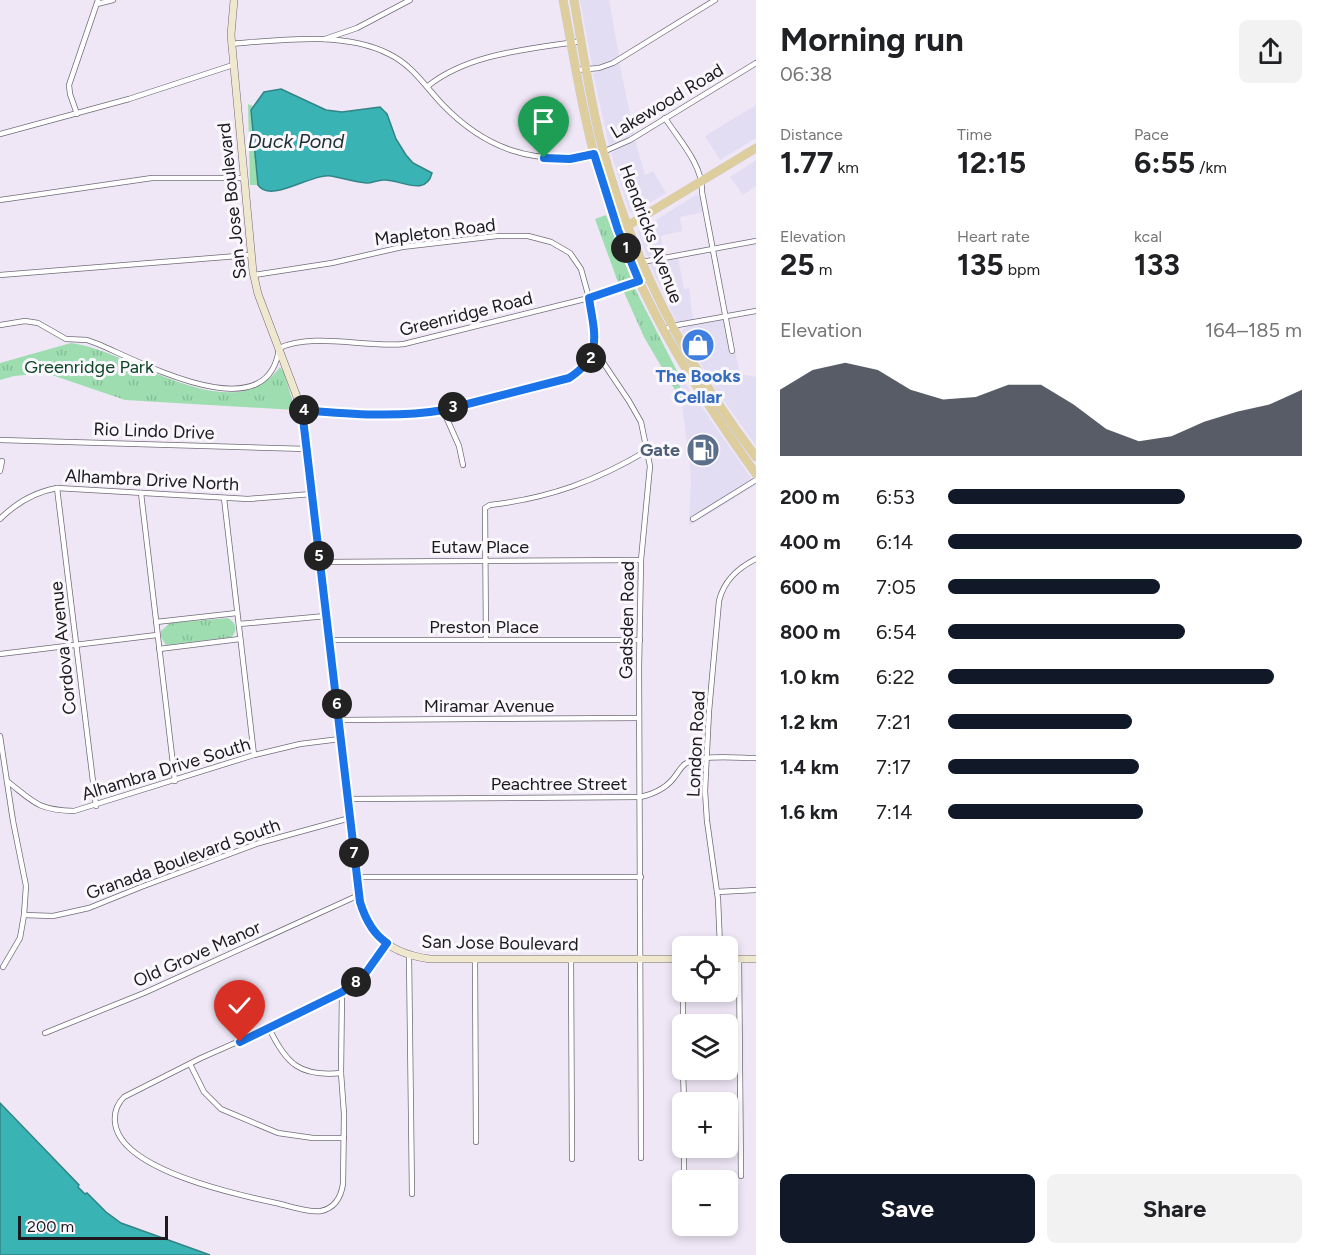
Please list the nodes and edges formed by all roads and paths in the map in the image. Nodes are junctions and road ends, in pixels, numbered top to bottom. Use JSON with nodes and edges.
{"nodes":[{"id":1,"x":113,"y":0,"type":"edge"},
{"id":2,"x":234,"y":0,"type":"edge"},
{"id":3,"x":410,"y":0,"type":"edge"},
{"id":4,"x":563,"y":0,"type":"edge"},
{"id":5,"x":574,"y":0,"type":"edge"},
{"id":6,"x":715,"y":0,"type":"edge"},
{"id":7,"x":97,"y":2,"type":"edge"},
{"id":8,"x":325,"y":39,"type":"junction"},
{"id":9,"x":581,"y":41,"type":"junction"},
{"id":10,"x":571,"y":42,"type":"junction"},
{"id":11,"x":231,"y":44,"type":"junction"},
{"id":12,"x":756,"y":63,"type":"edge"},
{"id":13,"x":233,"y":64,"type":"junction"},
{"id":14,"x":576,"y":70,"type":"junction"},
{"id":15,"x":586,"y":70,"type":"junction"},
{"id":16,"x":428,"y":86,"type":"junction"},
{"id":17,"x":76,"y":114,"type":"junction"},
{"id":18,"x":665,"y":118,"type":"junction"},
{"id":19,"x":0,"y":134,"type":"edge"},
{"id":20,"x":756,"y":148,"type":"edge"},
{"id":21,"x":604,"y":152,"type":"junction"},
{"id":22,"x":594,"y":154,"type":"junction"},
{"id":23,"x":243,"y":178,"type":"junction"},
{"id":24,"x":702,"y":181,"type":"junction"},
{"id":25,"x":0,"y":200,"type":"edge"},
{"id":26,"x":628,"y":226,"type":"junction"},
{"id":27,"x":620,"y":232,"type":"junction"},
{"id":28,"x":756,"y":241,"type":"edge"},
{"id":29,"x":712,"y":249,"type":"junction"},
{"id":30,"x":250,"y":255,"type":"junction"},
{"id":31,"x":642,"y":262,"type":"junction"},
{"id":32,"x":0,"y":275,"type":"edge"},
{"id":33,"x":254,"y":275,"type":"junction"},
{"id":34,"x":649,"y":278,"type":"junction"},
{"id":35,"x":639,"y":281,"type":"junction"},
{"id":36,"x":589,"y":298,"type":"junction"},
{"id":37,"x":756,"y":311,"type":"edge"},
{"id":38,"x":725,"y":316,"type":"junction"},
{"id":39,"x":0,"y":324,"type":"edge"},
{"id":40,"x":672,"y":326,"type":"junction"},
{"id":41,"x":663,"y":330,"type":"junction"},
{"id":42,"x":279,"y":348,"type":"junction"},
{"id":43,"x":594,"y":349,"type":"junction"},
{"id":44,"x":732,"y":351,"type":"dead end"},
{"id":45,"x":302,"y":410,"type":"junction"},
{"id":46,"x":444,"y":410,"type":"junction"},
{"id":47,"x":735,"y":429,"type":"junction"},
{"id":48,"x":726,"y":434,"type":"junction"},
{"id":49,"x":0,"y":440,"type":"edge"},
{"id":50,"x":307,"y":449,"type":"junction"},
{"id":51,"x":648,"y":450,"type":"junction"},
{"id":52,"x":756,"y":457,"type":"edge"},
{"id":53,"x":2,"y":461,"type":"dead end"},
{"id":54,"x":463,"y":465,"type":"dead end"},
{"id":55,"x":0,"y":471,"type":"edge"},
{"id":56,"x":756,"y":474,"type":"edge"},
{"id":57,"x":756,"y":480,"type":"edge"},
{"id":58,"x":57,"y":488,"type":"junction"},
{"id":59,"x":141,"y":493,"type":"junction"},
{"id":60,"x":312,"y":494,"type":"junction"},
{"id":61,"x":224,"y":498,"type":"junction"},
{"id":62,"x":0,"y":519,"type":"edge"},
{"id":63,"x":693,"y":519,"type":"dead end"},
{"id":64,"x":756,"y":559,"type":"edge"},
{"id":65,"x":486,"y":560,"type":"junction"},
{"id":66,"x":641,"y":560,"type":"junction"},
{"id":67,"x":320,"y":562,"type":"junction"},
{"id":68,"x":237,"y":613,"type":"junction"},
{"id":69,"x":326,"y":616,"type":"junction"},
{"id":70,"x":156,"y":622,"type":"junction"},
{"id":71,"x":238,"y":624,"type":"junction"},
{"id":72,"x":157,"y":635,"type":"junction"},
{"id":73,"x":240,"y":639,"type":"junction"},
{"id":74,"x":329,"y":640,"type":"junction"},
{"id":75,"x":486,"y":640,"type":"junction"},
{"id":76,"x":640,"y":640,"type":"junction"},
{"id":77,"x":76,"y":645,"type":"junction"},
{"id":78,"x":159,"y":649,"type":"junction"},
{"id":79,"x":0,"y":654,"type":"edge"},
{"id":80,"x":639,"y":718,"type":"junction"},
{"id":81,"x":338,"y":720,"type":"junction"},
{"id":82,"x":0,"y":736,"type":"edge"},
{"id":83,"x":340,"y":739,"type":"junction"},
{"id":84,"x":254,"y":755,"type":"junction"},
{"id":85,"x":707,"y":758,"type":"junction"},
{"id":86,"x":756,"y":758,"type":"edge"},
{"id":87,"x":8,"y":781,"type":"junction"},
{"id":88,"x":175,"y":781,"type":"junction"},
{"id":89,"x":640,"y":797,"type":"junction"},
{"id":90,"x":348,"y":799,"type":"junction"},
{"id":91,"x":96,"y":806,"type":"junction"},
{"id":92,"x":350,"y":818,"type":"junction"},
{"id":93,"x":356,"y":877,"type":"junction"},
{"id":94,"x":641,"y":877,"type":"junction"},
{"id":95,"x":756,"y":890,"type":"edge"},
{"id":96,"x":717,"y":892,"type":"junction"},
{"id":97,"x":359,"y":895,"type":"junction"},
{"id":98,"x":24,"y":915,"type":"junction"},
{"id":99,"x":719,"y":936,"type":"edge"},
{"id":100,"x":387,"y":943,"type":"junction"},
{"id":101,"x":409,"y":956,"type":"junction"},
{"id":102,"x":756,"y":958,"type":"edge"},
{"id":103,"x":475,"y":959,"type":"junction"},
{"id":104,"x":571,"y":959,"type":"junction"},
{"id":105,"x":641,"y":959,"type":"junction"},
{"id":106,"x":672,"y":959,"type":"edge"},
{"id":107,"x":739,"y":959,"type":"joint"},
{"id":108,"x":3,"y":967,"type":"dead end"},
{"id":109,"x":342,"y":992,"type":"junction"},
{"id":110,"x":269,"y":1028,"type":"junction"},
{"id":111,"x":45,"y":1033,"type":"dead end"},
{"id":112,"x":190,"y":1064,"type":"junction"},
{"id":113,"x":341,"y":1073,"type":"junction"},
{"id":114,"x":344,"y":1138,"type":"junction"},
{"id":115,"x":476,"y":1142,"type":"dead end"},
{"id":116,"x":641,"y":1158,"type":"dead end"},
{"id":117,"x":572,"y":1160,"type":"dead end"},
{"id":118,"x":741,"y":1176,"type":"dead end"},
{"id":119,"x":412,"y":1194,"type":"dead end"}],
"edges":[{"from":1,"to":7,"type":"street"},
{"from":2,"to":11,"type":"street","name":"San Jose Boulevard"},
{"from":3,"to":8,"type":"street"},
{"from":4,"to":10,"type":"main road","name":"Hendricks Avenue"},
{"from":5,"to":9,"type":"main road","name":"Hendricks Avenue"},
{"from":6,"to":15,"type":"street"},
{"from":7,"to":17,"type":"street"},
{"from":8,"to":11,"type":"street","name":"Lakewood Road"},
{"from":8,"to":16,"type":"street","name":"Lakewood Road"},
{"from":9,"to":10,"type":"street"},
{"from":9,"to":15,"type":"main road","name":"Hendricks Avenue"},
{"from":10,"to":14,"type":"main road","name":"Hendricks Avenue"},
{"from":10,"to":16,"type":"street"},
{"from":11,"to":13,"type":"street","name":"San Jose Boulevard"},
{"from":12,"to":18,"type":"street","name":"Lakewood Road"},
{"from":13,"to":17,"type":"street"},
{"from":13,"to":23,"type":"street","name":"San Jose Boulevard"},
{"from":14,"to":15,"type":"street"},
{"from":14,"to":22,"type":"main road","name":"Hendricks Avenue"},
{"from":15,"to":21,"type":"main road","name":"Hendricks Avenue"},
{"from":16,"to":22,"type":"street","name":"Lakewood Road"},
{"from":17,"to":19,"type":"street"},
{"from":18,"to":21,"type":"street","name":"Lakewood Road"},
{"from":18,"to":24,"type":"street"},
{"from":20,"to":24,"type":"main road"},
{"from":21,"to":22,"type":"street","name":"Lakewood Road"},
{"from":21,"to":26,"type":"main road","name":"Hendricks Avenue"},
{"from":22,"to":27,"type":"main road","name":"Hendricks Avenue"},
{"from":23,"to":25,"type":"street"},
{"from":23,"to":30,"type":"street","name":"San Jose Boulevard"},
{"from":24,"to":26,"type":"main road"},
{"from":24,"to":29,"type":"street"},
{"from":26,"to":27,"type":"main road"},
{"from":26,"to":31,"type":"main road","name":"Hendricks Avenue"},
{"from":27,"to":31,"type":"main road"},
{"from":27,"to":35,"type":"main road","name":"Hendricks Avenue"},
{"from":28,"to":29,"type":"street"},
{"from":29,"to":31,"type":"street"},
{"from":29,"to":38,"type":"street"},
{"from":30,"to":32,"type":"street"},
{"from":30,"to":33,"type":"street","name":"San Jose Boulevard"},
{"from":31,"to":34,"type":"main road","name":"Hendricks Avenue"},
{"from":33,"to":36,"type":"street","name":"Mapleton Road"},
{"from":33,"to":42,"type":"street","name":"San Jose Boulevard"},
{"from":34,"to":35,"type":"street","name":"Greenridge Road"},
{"from":34,"to":40,"type":"main road","name":"Hendricks Avenue"},
{"from":35,"to":36,"type":"street","name":"Greenridge Road"},
{"from":35,"to":41,"type":"main road","name":"Hendricks Avenue"},
{"from":36,"to":42,"type":"street","name":"Greenridge Road"},
{"from":36,"to":43,"type":"street","name":"Gadsden Road"},
{"from":37,"to":38,"type":"street"},
{"from":38,"to":40,"type":"street"},
{"from":38,"to":44,"type":"street"},
{"from":39,"to":42,"type":"street"},
{"from":40,"to":41,"type":"street"},
{"from":40,"to":47,"type":"main road","name":"Hendricks Avenue"},
{"from":41,"to":48,"type":"main road","name":"Hendricks Avenue"},
{"from":42,"to":45,"type":"street","name":"San Jose Boulevard"},
{"from":43,"to":46,"type":"street"},
{"from":43,"to":51,"type":"street","name":"Gadsden Road"},
{"from":45,"to":46,"type":"street"},
{"from":45,"to":50,"type":"street","name":"San Jose Boulevard"},
{"from":46,"to":54,"type":"street"},
{"from":47,"to":48,"type":"main road"},
{"from":47,"to":52,"type":"main road","name":"Hendricks Avenue"},
{"from":48,"to":56,"type":"main road","name":"Hendricks Avenue"},
{"from":49,"to":50,"type":"street","name":"Rio Lindo Drive"},
{"from":50,"to":60,"type":"street","name":"San Jose Boulevard"},
{"from":51,"to":65,"type":"street"},
{"from":51,"to":66,"type":"street","name":"Gadsden Road"},
{"from":53,"to":55,"type":"street"},
{"from":57,"to":63,"type":"street"},
{"from":58,"to":59,"type":"street","name":"Alhambra Drive North"},
{"from":58,"to":62,"type":"street","name":"Alhambra Drive North"},
{"from":58,"to":77,"type":"street","name":"Cordova Avenue"},
{"from":59,"to":61,"type":"street","name":"Alhambra Drive North"},
{"from":59,"to":70,"type":"street"},
{"from":60,"to":61,"type":"street","name":"Alhambra Drive North"},
{"from":60,"to":67,"type":"street","name":"San Jose Boulevard"},
{"from":61,"to":68,"type":"street"},
{"from":64,"to":85,"type":"street","name":"London Road"},
{"from":65,"to":66,"type":"street","name":"Eutaw Place"},
{"from":65,"to":67,"type":"street","name":"Eutaw Place"},
{"from":65,"to":75,"type":"street"},
{"from":66,"to":76,"type":"street","name":"Gadsden Road"},
{"from":67,"to":69,"type":"street","name":"San Jose Boulevard"},
{"from":68,"to":70,"type":"street"},
{"from":68,"to":71,"type":"street"},
{"from":69,"to":71,"type":"street"},
{"from":69,"to":74,"type":"street","name":"San Jose Boulevard"},
{"from":70,"to":72,"type":"street"},
{"from":71,"to":73,"type":"street"},
{"from":72,"to":77,"type":"street"},
{"from":72,"to":78,"type":"street"},
{"from":73,"to":78,"type":"street"},
{"from":73,"to":84,"type":"street"},
{"from":74,"to":75,"type":"street","name":"Preston Place"},
{"from":74,"to":81,"type":"street","name":"San Jose Boulevard"},
{"from":75,"to":76,"type":"street","name":"Preston Place"},
{"from":76,"to":80,"type":"street","name":"Gadsden Road"},
{"from":77,"to":79,"type":"street"},
{"from":77,"to":91,"type":"street","name":"Cordova Avenue"},
{"from":78,"to":88,"type":"street"},
{"from":80,"to":81,"type":"street","name":"Miramar Avenue"},
{"from":80,"to":89,"type":"street","name":"Gadsden Road"},
{"from":81,"to":83,"type":"street","name":"San Jose Boulevard"},
{"from":82,"to":87,"type":"street"},
{"from":83,"to":84,"type":"street","name":"Alhambra Drive South"},
{"from":83,"to":90,"type":"street","name":"San Jose Boulevard"},
{"from":84,"to":88,"type":"street","name":"Alhambra Drive South"},
{"from":85,"to":86,"type":"street","name":"Peachtree Street"},
{"from":85,"to":89,"type":"street","name":"Peachtree Street"},
{"from":85,"to":96,"type":"street","name":"London Road"},
{"from":87,"to":91,"type":"street","name":"Alhambra Drive South"},
{"from":87,"to":98,"type":"street"},
{"from":88,"to":91,"type":"street","name":"Alhambra Drive South"},
{"from":89,"to":90,"type":"street","name":"Peachtree Street"},
{"from":89,"to":94,"type":"street","name":"Gadsden Road"},
{"from":90,"to":92,"type":"street","name":"San Jose Boulevard"},
{"from":92,"to":93,"type":"street","name":"San Jose Boulevard"},
{"from":92,"to":98,"type":"street","name":"Granada Boulevard South"},
{"from":93,"to":94,"type":"street"},
{"from":93,"to":97,"type":"street","name":"San Jose Boulevard"},
{"from":94,"to":105,"type":"street","name":"Gadsden Road"},
{"from":95,"to":96,"type":"street"},
{"from":96,"to":99,"type":"street","name":"London Road"},
{"from":97,"to":100,"type":"street","name":"San Jose Boulevard"},
{"from":97,"to":111,"type":"street","name":"Old Grove Manor"},
{"from":98,"to":108,"type":"street"},
{"from":100,"to":101,"type":"street","name":"San Jose Boulevard"},
{"from":100,"to":109,"type":"street"},
{"from":101,"to":103,"type":"street","name":"San Jose Boulevard"},
{"from":101,"to":119,"type":"street"},
{"from":102,"to":107,"type":"street"},
{"from":103,"to":104,"type":"street","name":"San Jose Boulevard"},
{"from":103,"to":115,"type":"street"},
{"from":104,"to":105,"type":"street","name":"San Jose Boulevard"},
{"from":104,"to":117,"type":"street"},
{"from":105,"to":106,"type":"street","name":"San Jose Boulevard"},
{"from":105,"to":116,"type":"street","name":"Gadsden Road"},
{"from":107,"to":118,"type":"street"},
{"from":109,"to":110,"type":"street"},
{"from":109,"to":113,"type":"street"},
{"from":110,"to":112,"type":"street"},
{"from":110,"to":113,"type":"street"},
{"from":112,"to":114,"type":"street"},
{"from":112,"to":114,"type":"street"},
{"from":113,"to":114,"type":"street"}]}
